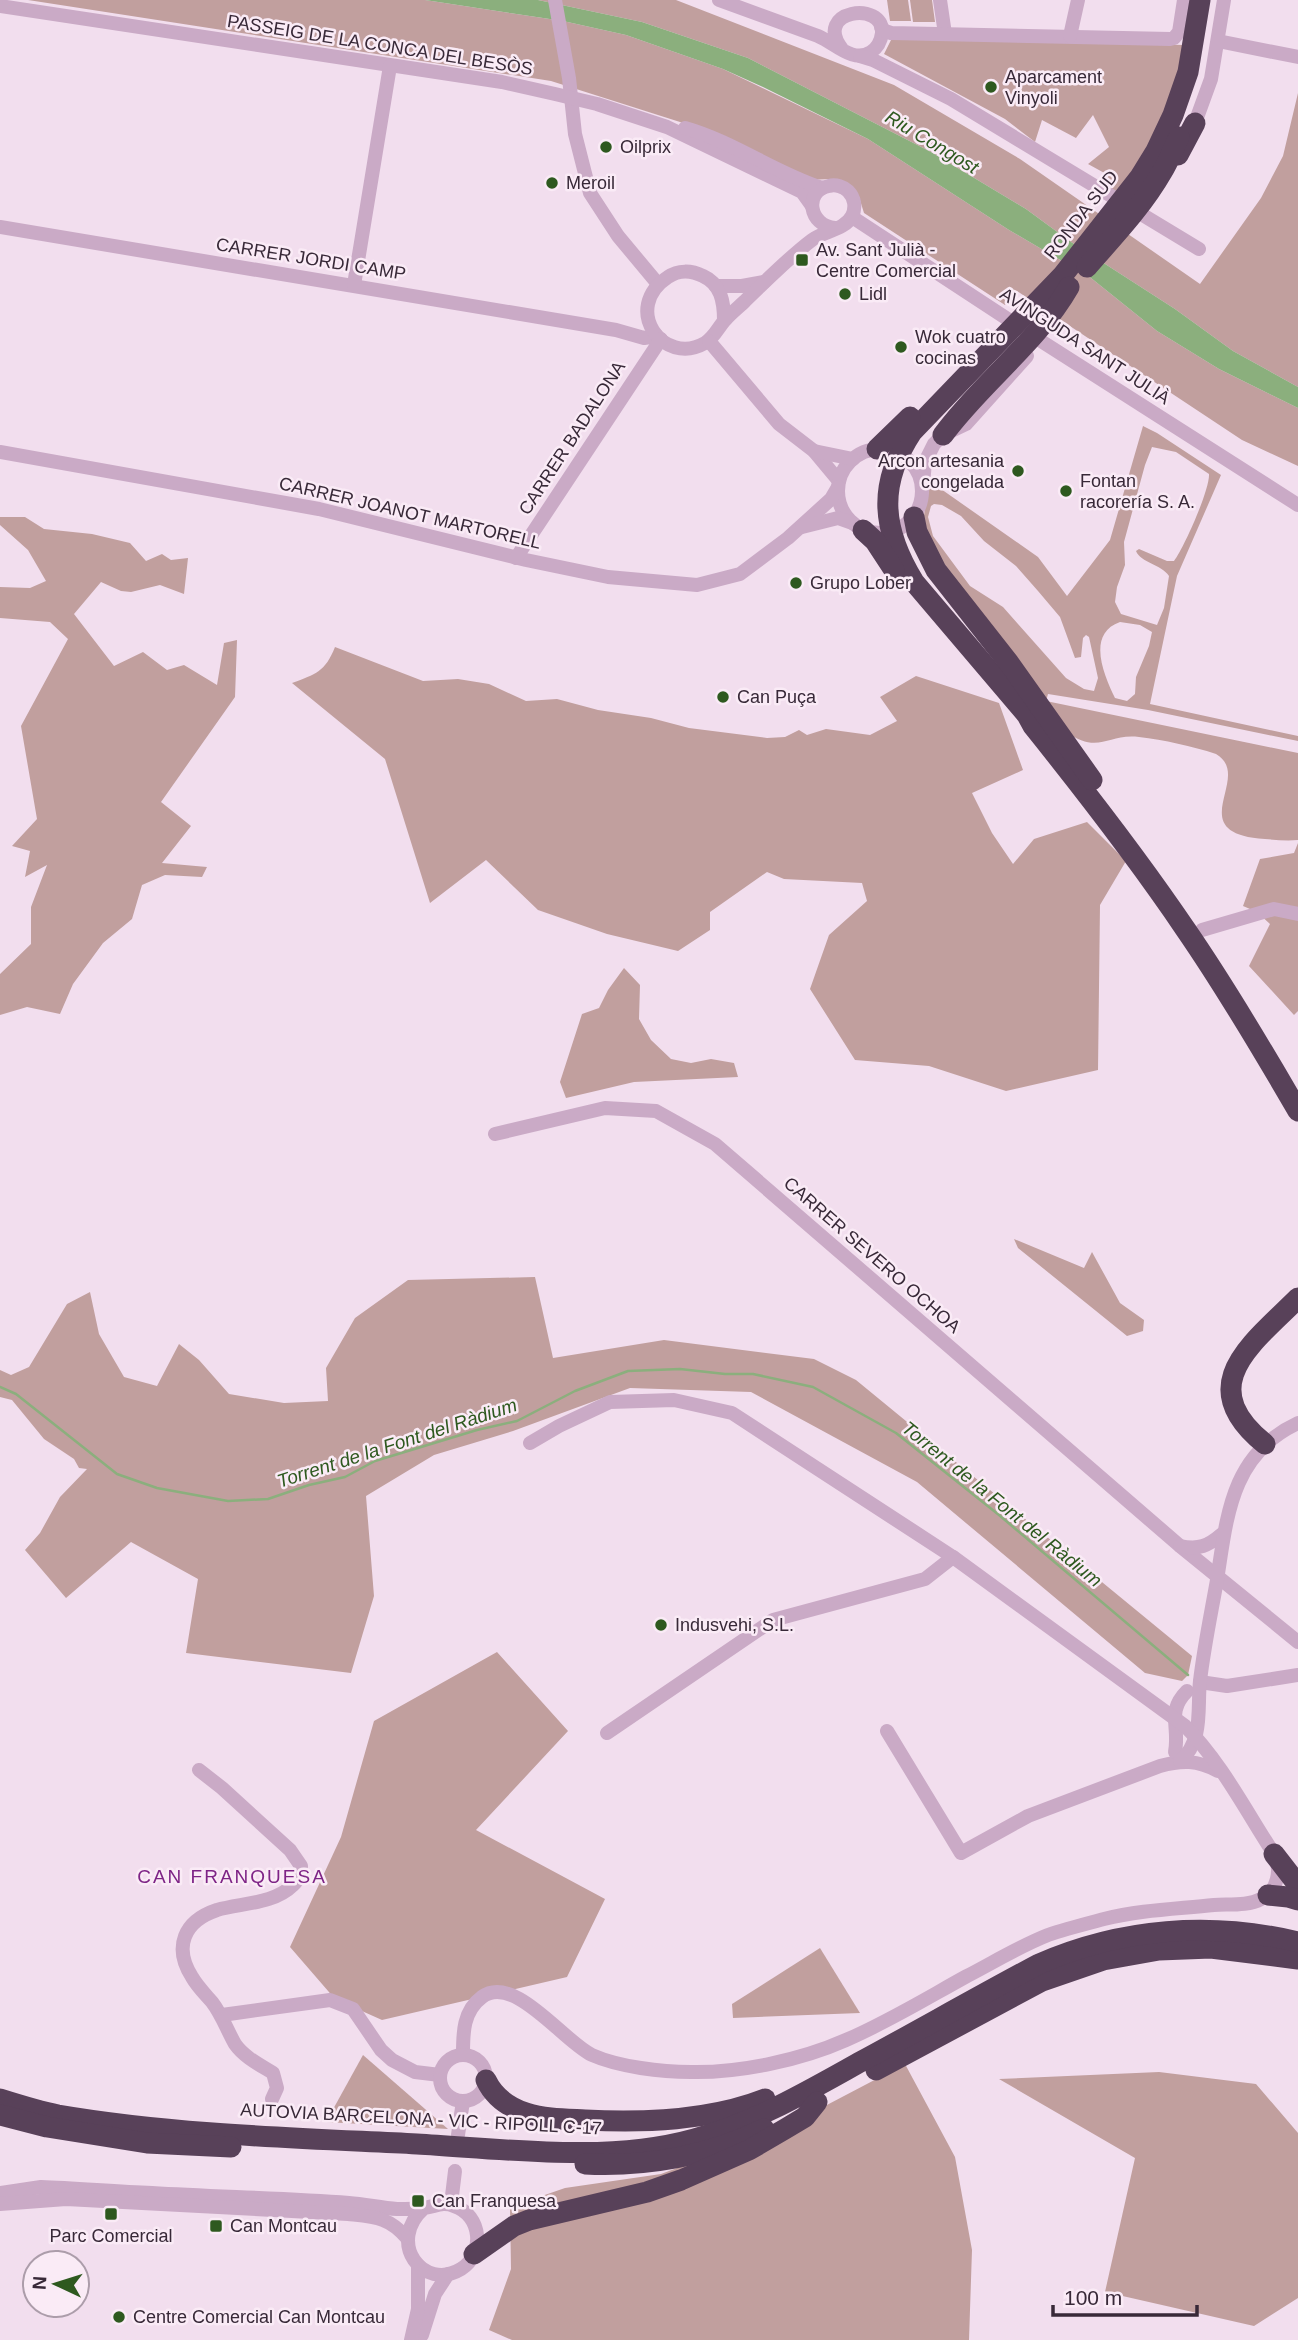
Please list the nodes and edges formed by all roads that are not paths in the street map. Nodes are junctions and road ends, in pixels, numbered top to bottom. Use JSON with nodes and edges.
{"nodes":[{"id":1,"x":555,"y":0,"type":"edge"},
{"id":2,"x":719,"y":0,"type":"edge"},
{"id":3,"x":940,"y":0,"type":"edge"},
{"id":4,"x":1078,"y":0,"type":"edge"},
{"id":5,"x":1184,"y":0,"type":"edge"},
{"id":6,"x":1200,"y":0,"type":"edge"},
{"id":7,"x":1214,"y":0,"type":"edge"},
{"id":8,"x":1224,"y":0,"type":"edge"},
{"id":9,"x":0,"y":6,"type":"edge"},
{"id":10,"x":848,"y":15,"type":"junction"},
{"id":11,"x":945,"y":34,"type":"junction"},
{"id":12,"x":818,"y":36,"type":"junction"},
{"id":13,"x":1070,"y":36,"type":"junction"},
{"id":14,"x":882,"y":37,"type":"junction"},
{"id":15,"x":1218,"y":41,"type":"junction"},
{"id":16,"x":842,"y":50,"type":"junction"},
{"id":17,"x":860,"y":56,"type":"junction"},
{"id":18,"x":1298,"y":57,"type":"edge"},
{"id":19,"x":880,"y":63,"type":"junction"},
{"id":20,"x":390,"y":66,"type":"junction"},
{"id":21,"x":1195,"y":123,"type":"joint"},
{"id":22,"x":667,"y":127,"type":"junction"},
{"id":23,"x":1152,"y":178,"type":"junction"},
{"id":24,"x":822,"y":188,"type":"junction"},
{"id":25,"x":814,"y":213,"type":"junction"},
{"id":26,"x":852,"y":217,"type":"junction"},
{"id":27,"x":0,"y":227,"type":"edge"},
{"id":28,"x":835,"y":228,"type":"junction"},
{"id":29,"x":812,"y":240,"type":"junction"},
{"id":30,"x":1199,"y":249,"type":"dead end"},
{"id":31,"x":765,"y":282,"type":"junction"},
{"id":32,"x":658,"y":284,"type":"junction"},
{"id":33,"x":354,"y":285,"type":"junction"},
{"id":34,"x":716,"y":286,"type":"junction"},
{"id":35,"x":647,"y":312,"type":"junction"},
{"id":36,"x":724,"y":320,"type":"junction"},
{"id":37,"x":616,"y":330,"type":"junction"},
{"id":38,"x":659,"y":338,"type":"junction"},
{"id":39,"x":709,"y":341,"type":"junction"},
{"id":40,"x":1041,"y":341,"type":"junction"},
{"id":41,"x":1005,"y":345,"type":"junction"},
{"id":42,"x":935,"y":423,"type":"junction"},
{"id":43,"x":877,"y":449,"type":"junction"},
{"id":44,"x":814,"y":451,"type":"junction"},
{"id":45,"x":0,"y":452,"type":"edge"},
{"id":46,"x":853,"y":459,"type":"junction"},
{"id":47,"x":838,"y":484,"type":"junction"},
{"id":48,"x":922,"y":486,"type":"junction"},
{"id":49,"x":1298,"y":505,"type":"edge"},
{"id":50,"x":914,"y":517,"type":"junction"},
{"id":51,"x":857,"y":527,"type":"junction"},
{"id":52,"x":797,"y":529,"type":"junction"},
{"id":53,"x":516,"y":558,"type":"junction"},
{"id":54,"x":958,"y":627,"type":"junction"},
{"id":55,"x":1033,"y":726,"type":"junction"},
{"id":56,"x":1094,"y":782,"type":"junction"},
{"id":57,"x":1298,"y":914,"type":"edge"},
{"id":58,"x":1202,"y":930,"type":"junction"},
{"id":59,"x":1298,"y":1086,"type":"edge"},
{"id":60,"x":1298,"y":1111,"type":"edge"},
{"id":61,"x":495,"y":1134,"type":"dead end"},
{"id":62,"x":1298,"y":1298,"type":"edge"},
{"id":63,"x":1298,"y":1423,"type":"edge"},
{"id":64,"x":530,"y":1443,"type":"dead end"},
{"id":65,"x":1265,"y":1444,"type":"junction"},
{"id":66,"x":1222,"y":1534,"type":"junction"},
{"id":67,"x":1180,"y":1546,"type":"junction"},
{"id":68,"x":953,"y":1558,"type":"junction"},
{"id":69,"x":1217,"y":1577,"type":"junction"},
{"id":70,"x":1298,"y":1642,"type":"edge"},
{"id":71,"x":1298,"y":1675,"type":"edge"},
{"id":72,"x":1196,"y":1689,"type":"junction"},
{"id":73,"x":1144,"y":1695,"type":"junction"},
{"id":74,"x":1171,"y":1713,"type":"junction"},
{"id":75,"x":887,"y":1731,"type":"dead end"},
{"id":76,"x":607,"y":1733,"type":"dead end"},
{"id":77,"x":1196,"y":1737,"type":"junction"},
{"id":78,"x":1177,"y":1756,"type":"junction"},
{"id":79,"x":199,"y":1770,"type":"dead end"},
{"id":80,"x":1222,"y":1774,"type":"junction"},
{"id":81,"x":1274,"y":1854,"type":"junction"},
{"id":82,"x":1298,"y":1885,"type":"edge"},
{"id":83,"x":1268,"y":1895,"type":"junction"},
{"id":84,"x":1298,"y":1900,"type":"edge"},
{"id":85,"x":1298,"y":1942,"type":"edge"},
{"id":86,"x":1298,"y":1959,"type":"edge"},
{"id":87,"x":969,"y":2002,"type":"junction"},
{"id":88,"x":222,"y":2015,"type":"junction"},
{"id":89,"x":463,"y":2054,"type":"junction"},
{"id":90,"x":440,"y":2075,"type":"junction"},
{"id":91,"x":486,"y":2080,"type":"junction"},
{"id":92,"x":0,"y":2099,"type":"edge"},
{"id":93,"x":272,"y":2099,"type":"dead end"},
{"id":94,"x":463,"y":2101,"type":"junction"},
{"id":95,"x":817,"y":2102,"type":"junction"},
{"id":96,"x":0,"y":2115,"type":"edge"},
{"id":97,"x":458,"y":2135,"type":"dead end"},
{"id":98,"x":455,"y":2171,"type":"dead end"},
{"id":99,"x":0,"y":2193,"type":"edge"},
{"id":100,"x":0,"y":2204,"type":"edge"},
{"id":101,"x":451,"y":2204,"type":"junction"},
{"id":102,"x":424,"y":2208,"type":"junction"},
{"id":103,"x":407,"y":2238,"type":"junction"},
{"id":104,"x":474,"y":2254,"type":"junction"},
{"id":105,"x":418,"y":2265,"type":"junction"},
{"id":106,"x":448,"y":2274,"type":"junction"},
{"id":107,"x":411,"y":2340,"type":"edge"},
{"id":108,"x":421,"y":2340,"type":"edge"}],
"edges":[{"from":1,"to":32,"type":"street"},
{"from":2,"to":12,"type":"street"},
{"from":3,"to":11,"type":"street"},
{"from":4,"to":13,"type":"street"},
{"from":5,"to":13,"type":"street"},
{"from":6,"to":23,"type":"highway","name":"RONDA SUD"},
{"from":7,"to":23,"type":"highway","name":"RONDA SUD"},
{"from":8,"to":15,"type":"street"},
{"from":9,"to":20,"type":"street","name":"PASSEIG DE LA CONCA DEL BESÒS"},
{"from":10,"to":12,"type":"street"},
{"from":10,"to":14,"type":"street"},
{"from":10,"to":16,"type":"street"},
{"from":11,"to":13,"type":"street"},
{"from":11,"to":14,"type":"street"},
{"from":12,"to":16,"type":"street"},
{"from":14,"to":17,"type":"street"},
{"from":14,"to":19,"type":"street"},
{"from":15,"to":18,"type":"street"},
{"from":15,"to":21,"type":"street"},
{"from":16,"to":17,"type":"street"},
{"from":17,"to":19,"type":"street"},
{"from":19,"to":30,"type":"street"},
{"from":20,"to":22,"type":"street","name":"PASSEIG DE LA CONCA DEL BESÒS"},
{"from":20,"to":33,"type":"street"},
{"from":21,"to":23,"type":"highway"},
{"from":22,"to":24,"type":"street","name":"PASSEIG DE LA CONCA DEL BESÒS"},
{"from":22,"to":25,"type":"street","name":"PASSEIG DE LA CONCA DEL BESÒS"},
{"from":23,"to":41,"type":"highway","name":"RONDA SUD"},
{"from":24,"to":25,"type":"street"},
{"from":24,"to":26,"type":"street"},
{"from":25,"to":28,"type":"street"},
{"from":25,"to":29,"type":"street"},
{"from":26,"to":28,"type":"street"},
{"from":26,"to":40,"type":"street","name":"AVINGUDA SANT JULIÀ"},
{"from":27,"to":33,"type":"street","name":"CARRER JORDI CAMP"},
{"from":28,"to":29,"type":"street"},
{"from":29,"to":31,"type":"street"},
{"from":31,"to":34,"type":"street"},
{"from":31,"to":36,"type":"street"},
{"from":32,"to":34,"type":"street"},
{"from":32,"to":35,"type":"street"},
{"from":33,"to":37,"type":"street","name":"CARRER JORDI CAMP"},
{"from":34,"to":36,"type":"street"},
{"from":35,"to":37,"type":"street"},
{"from":35,"to":38,"type":"street"},
{"from":36,"to":39,"type":"street"},
{"from":37,"to":38,"type":"street","name":"CARRER JORDI CAMP"},
{"from":38,"to":39,"type":"street"},
{"from":38,"to":53,"type":"street","name":"CARRER BADALONA"},
{"from":39,"to":44,"type":"street"},
{"from":40,"to":42,"type":"street"},
{"from":40,"to":49,"type":"street","name":"AVINGUDA SANT JULIÀ"},
{"from":41,"to":42,"type":"highway","name":"RONDA SUD"},
{"from":41,"to":43,"type":"highway"},
{"from":42,"to":48,"type":"street"},
{"from":42,"to":54,"type":"highway","name":"RONDA SUD"},
{"from":43,"to":46,"type":"street"},
{"from":43,"to":48,"type":"street"},
{"from":44,"to":46,"type":"street"},
{"from":44,"to":47,"type":"street"},
{"from":45,"to":53,"type":"street","name":"CARRER JOANOT MARTORELL"},
{"from":46,"to":47,"type":"street"},
{"from":47,"to":51,"type":"street"},
{"from":47,"to":52,"type":"street","name":"CARRER JOANOT MARTORELL"},
{"from":48,"to":50,"type":"street"},
{"from":50,"to":51,"type":"street"},
{"from":50,"to":56,"type":"highway"},
{"from":51,"to":52,"type":"street"},
{"from":51,"to":55,"type":"highway"},
{"from":52,"to":53,"type":"street","name":"CARRER JOANOT MARTORELL"},
{"from":54,"to":55,"type":"highway"},
{"from":54,"to":56,"type":"highway"},
{"from":55,"to":60,"type":"highway"},
{"from":56,"to":58,"type":"highway"},
{"from":57,"to":58,"type":"street"},
{"from":58,"to":59,"type":"highway"},
{"from":61,"to":67,"type":"street","name":"CARRER SEVERO OCHOA"},
{"from":62,"to":65,"type":"highway"},
{"from":63,"to":65,"type":"street"},
{"from":64,"to":68,"type":"street"},
{"from":65,"to":66,"type":"street"},
{"from":66,"to":67,"type":"street"},
{"from":66,"to":69,"type":"street"},
{"from":67,"to":69,"type":"street","name":"CARRER SEVERO OCHOA"},
{"from":68,"to":73,"type":"street"},
{"from":68,"to":76,"type":"street"},
{"from":69,"to":70,"type":"street","name":"CARRER SEVERO OCHOA"},
{"from":69,"to":72,"type":"street"},
{"from":71,"to":72,"type":"street"},
{"from":72,"to":73,"type":"street"},
{"from":72,"to":74,"type":"street"},
{"from":72,"to":77,"type":"street"},
{"from":73,"to":74,"type":"street"},
{"from":74,"to":77,"type":"street"},
{"from":74,"to":78,"type":"street"},
{"from":75,"to":78,"type":"street"},
{"from":77,"to":78,"type":"street"},
{"from":77,"to":80,"type":"street"},
{"from":78,"to":80,"type":"street"},
{"from":79,"to":88,"type":"street"},
{"from":80,"to":81,"type":"street"},
{"from":81,"to":82,"type":"highway"},
{"from":81,"to":83,"type":"street"},
{"from":83,"to":84,"type":"highway"},
{"from":83,"to":89,"type":"street"},
{"from":85,"to":87,"type":"highway","name":"AUTOVIA BARCELONA - VIC - RIPOLL C-17"},
{"from":86,"to":95,"type":"highway","name":"AUTOVIA BARCELONA - VIC - RIPOLL C-17"},
{"from":87,"to":91,"type":"highway"},
{"from":87,"to":92,"type":"highway","name":"AUTOVIA BARCELONA - VIC - RIPOLL C-17"},
{"from":88,"to":90,"type":"street"},
{"from":88,"to":93,"type":"street"},
{"from":89,"to":90,"type":"street"},
{"from":89,"to":91,"type":"street"},
{"from":90,"to":94,"type":"street"},
{"from":91,"to":94,"type":"street"},
{"from":94,"to":97,"type":"street"},
{"from":95,"to":96,"type":"highway","name":"AUTOVIA BARCELONA - VIC - RIPOLL C-17"},
{"from":95,"to":104,"type":"highway"},
{"from":98,"to":101,"type":"street"},
{"from":99,"to":102,"type":"street"},
{"from":100,"to":103,"type":"street"},
{"from":101,"to":102,"type":"street"},
{"from":101,"to":104,"type":"street"},
{"from":102,"to":103,"type":"street"},
{"from":103,"to":105,"type":"street"},
{"from":104,"to":106,"type":"street"},
{"from":105,"to":106,"type":"street"},
{"from":105,"to":107,"type":"street"},
{"from":106,"to":108,"type":"street"}]}
